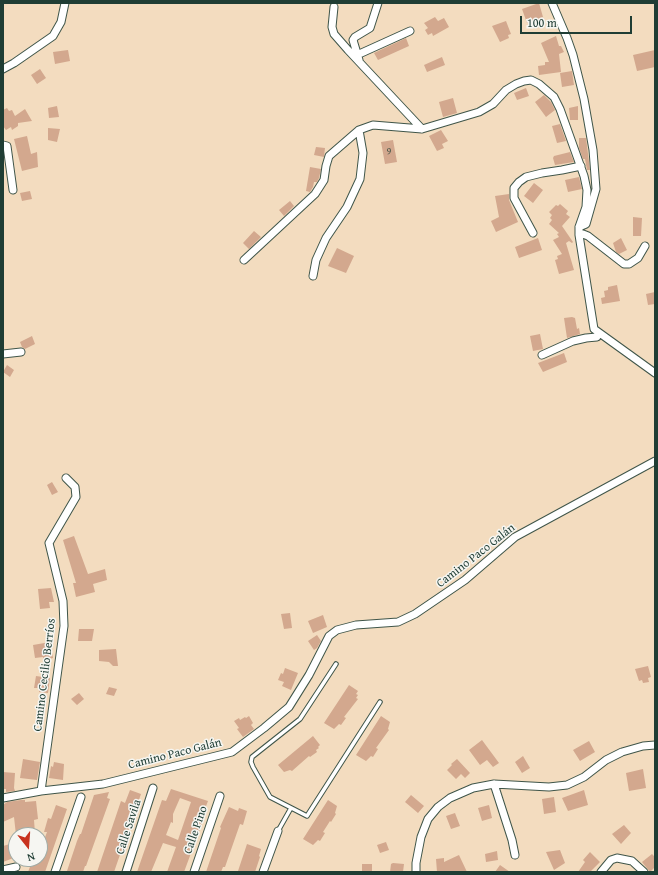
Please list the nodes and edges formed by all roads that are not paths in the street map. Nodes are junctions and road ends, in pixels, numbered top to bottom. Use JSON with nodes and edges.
{"nodes":[{"id":1,"x":65,"y":3,"type":"edge"},
{"id":2,"x":378,"y":3,"type":"edge"},
{"id":3,"x":552,"y":3,"type":"edge"},
{"id":4,"x":334,"y":7,"type":"dead end"},
{"id":5,"x":410,"y":31,"type":"dead end"},
{"id":6,"x":357,"y":55,"type":"junction"},
{"id":7,"x":360,"y":62,"type":"junction"},
{"id":8,"x":3,"y":69,"type":"edge"},
{"id":9,"x":422,"y":129,"type":"junction"},
{"id":10,"x":359,"y":130,"type":"junction"},
{"id":11,"x":3,"y":144,"type":"edge"},
{"id":12,"x":581,"y":166,"type":"junction"},
{"id":13,"x":13,"y":190,"type":"dead end"},
{"id":14,"x":579,"y":227,"type":"junction"},
{"id":15,"x":532,"y":233,"type":"dead end"},
{"id":16,"x":579,"y":235,"type":"junction"},
{"id":17,"x":645,"y":246,"type":"dead end"},
{"id":18,"x":244,"y":260,"type":"dead end"},
{"id":19,"x":313,"y":276,"type":"dead end"},
{"id":20,"x":598,"y":333,"type":"junction"},
{"id":21,"x":21,"y":352,"type":"dead end"},
{"id":22,"x":3,"y":354,"type":"edge"},
{"id":23,"x":542,"y":355,"type":"dead end"},
{"id":24,"x":655,"y":373,"type":"edge"},
{"id":25,"x":655,"y":461,"type":"edge"},
{"id":26,"x":66,"y":478,"type":"dead end"},
{"id":27,"x":336,"y":664,"type":"dead end"},
{"id":28,"x":380,"y":702,"type":"dead end"},
{"id":29,"x":655,"y":745,"type":"edge"},
{"id":30,"x":494,"y":784,"type":"junction"},
{"id":31,"x":153,"y":788,"type":"dead end"},
{"id":32,"x":41,"y":791,"type":"junction"},
{"id":33,"x":220,"y":796,"type":"dead end"},
{"id":34,"x":81,"y":797,"type":"dead end"},
{"id":35,"x":3,"y":798,"type":"edge"},
{"id":36,"x":292,"y":808,"type":"junction"},
{"id":37,"x":278,"y":831,"type":"joint"},
{"id":38,"x":515,"y":855,"type":"dead end"},
{"id":39,"x":16,"y":867,"type":"dead end"},
{"id":40,"x":3,"y":870,"type":"edge"},
{"id":41,"x":55,"y":872,"type":"edge"},
{"id":42,"x":126,"y":872,"type":"edge"},
{"id":43,"x":194,"y":872,"type":"edge"},
{"id":44,"x":263,"y":872,"type":"edge"},
{"id":45,"x":416,"y":872,"type":"edge"},
{"id":46,"x":601,"y":872,"type":"edge"},
{"id":47,"x":644,"y":872,"type":"edge"}],
"edges":[{"from":1,"to":8,"type":"street"},
{"from":2,"to":6,"type":"street"},
{"from":3,"to":14,"type":"street"},
{"from":4,"to":7,"type":"street"},
{"from":5,"to":6,"type":"street"},
{"from":6,"to":7,"type":"street"},
{"from":7,"to":9,"type":"street"},
{"from":9,"to":10,"type":"street"},
{"from":9,"to":12,"type":"street"},
{"from":10,"to":18,"type":"street"},
{"from":10,"to":19,"type":"street"},
{"from":11,"to":13,"type":"street"},
{"from":12,"to":14,"type":"street"},
{"from":12,"to":15,"type":"street"},
{"from":14,"to":16,"type":"street"},
{"from":16,"to":17,"type":"street"},
{"from":16,"to":20,"type":"street"},
{"from":20,"to":23,"type":"street"},
{"from":20,"to":24,"type":"street"},
{"from":21,"to":22,"type":"street"},
{"from":25,"to":32,"type":"street","name":"Camino Paco Galán"},
{"from":26,"to":32,"type":"street","name":"Camino Cecilio Berríos"},
{"from":27,"to":36,"type":"lane"},
{"from":28,"to":36,"type":"lane"},
{"from":29,"to":30,"type":"street"},
{"from":30,"to":38,"type":"street"},
{"from":30,"to":45,"type":"street"},
{"from":31,"to":42,"type":"street","name":"Calle Savila"},
{"from":32,"to":35,"type":"street","name":"Camino Paco Galán"},
{"from":33,"to":43,"type":"street","name":"Calle Pino"},
{"from":34,"to":41,"type":"street"},
{"from":36,"to":37,"type":"lane"},
{"from":37,"to":44,"type":"street"},
{"from":39,"to":40,"type":"street"},
{"from":46,"to":47,"type":"street"}]}
